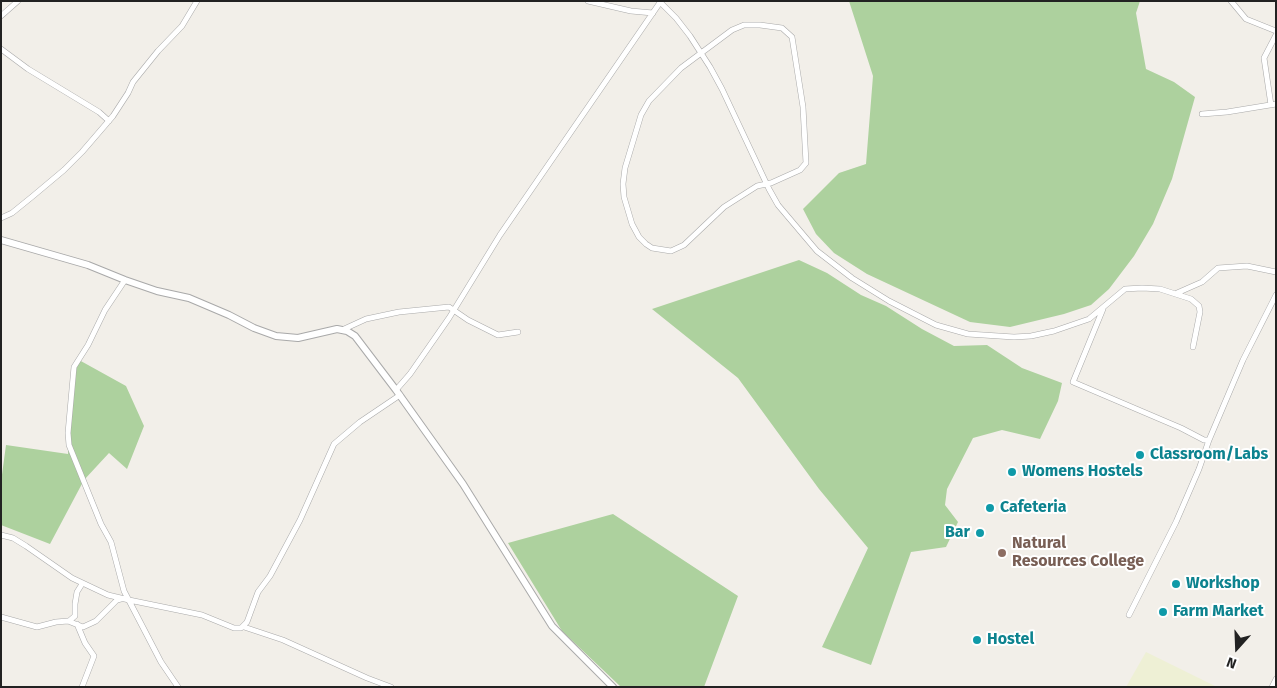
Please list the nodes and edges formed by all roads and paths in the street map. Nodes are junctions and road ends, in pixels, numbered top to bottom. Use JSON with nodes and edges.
{"nodes":[{"id":1,"x":18,"y":1,"type":"edge"},
{"id":2,"x":197,"y":1,"type":"edge"},
{"id":3,"x":588,"y":1,"type":"edge"},
{"id":4,"x":1231,"y":1,"type":"edge"},
{"id":5,"x":660,"y":2,"type":"edge"},
{"id":6,"x":653,"y":13,"type":"junction"},
{"id":7,"x":1,"y":16,"type":"edge"},
{"id":8,"x":1276,"y":31,"type":"edge"},
{"id":9,"x":1276,"y":35,"type":"edge"},
{"id":10,"x":1,"y":49,"type":"edge"},
{"id":11,"x":701,"y":53,"type":"junction"},
{"id":12,"x":1273,"y":105,"type":"edge"},
{"id":13,"x":1202,"y":114,"type":"dead end"},
{"id":14,"x":109,"y":121,"type":"junction"},
{"id":15,"x":767,"y":185,"type":"junction"},
{"id":16,"x":1,"y":218,"type":"edge"},
{"id":17,"x":1,"y":240,"type":"edge"},
{"id":18,"x":1276,"y":272,"type":"edge"},
{"id":19,"x":125,"y":280,"type":"junction"},
{"id":20,"x":1176,"y":293,"type":"junction"},
{"id":21,"x":1276,"y":295,"type":"edge"},
{"id":22,"x":1103,"y":308,"type":"junction"},
{"id":23,"x":454,"y":309,"type":"junction"},
{"id":24,"x":342,"y":330,"type":"junction"},
{"id":25,"x":518,"y":332,"type":"dead end"},
{"id":26,"x":1193,"y":347,"type":"dead end"},
{"id":27,"x":398,"y":392,"type":"junction"},
{"id":28,"x":1208,"y":440,"type":"junction"},
{"id":29,"x":1,"y":535,"type":"edge"},
{"id":30,"x":82,"y":584,"type":"junction"},
{"id":31,"x":121,"y":599,"type":"junction"},
{"id":32,"x":128,"y":600,"type":"junction"},
{"id":33,"x":1129,"y":615,"type":"dead end"},
{"id":34,"x":1,"y":617,"type":"edge"},
{"id":35,"x":68,"y":621,"type":"junction"},
{"id":36,"x":77,"y":623,"type":"junction"},
{"id":37,"x":244,"y":627,"type":"junction"},
{"id":38,"x":1276,"y":679,"type":"edge"},
{"id":39,"x":82,"y":687,"type":"edge"},
{"id":40,"x":178,"y":687,"type":"edge"},
{"id":41,"x":391,"y":687,"type":"edge"},
{"id":42,"x":614,"y":687,"type":"edge"},
{"id":43,"x":1272,"y":687,"type":"edge"}],
"edges":[{"from":1,"to":7,"type":"street"},
{"from":2,"to":14,"type":"street"},
{"from":3,"to":6,"type":"street"},
{"from":4,"to":8,"type":"street"},
{"from":5,"to":6,"type":"street"},
{"from":5,"to":11,"type":"street"},
{"from":6,"to":23,"type":"street"},
{"from":9,"to":12,"type":"street"},
{"from":10,"to":14,"type":"street"},
{"from":11,"to":15,"type":"street"},
{"from":11,"to":15,"type":"street"},
{"from":11,"to":15,"type":"street"},
{"from":12,"to":13,"type":"street"},
{"from":14,"to":16,"type":"street"},
{"from":15,"to":22,"type":"street"},
{"from":17,"to":19,"type":"street"},
{"from":18,"to":20,"type":"street"},
{"from":19,"to":24,"type":"street"},
{"from":19,"to":32,"type":"street"},
{"from":20,"to":22,"type":"street"},
{"from":20,"to":26,"type":"street"},
{"from":21,"to":28,"type":"street"},
{"from":22,"to":28,"type":"street"},
{"from":23,"to":24,"type":"street"},
{"from":23,"to":25,"type":"street"},
{"from":23,"to":27,"type":"street"},
{"from":24,"to":27,"type":"street"},
{"from":27,"to":37,"type":"street"},
{"from":27,"to":42,"type":"street"},
{"from":28,"to":33,"type":"street"},
{"from":29,"to":30,"type":"street"},
{"from":30,"to":31,"type":"street"},
{"from":30,"to":35,"type":"street"},
{"from":31,"to":32,"type":"street"},
{"from":31,"to":36,"type":"street"},
{"from":32,"to":37,"type":"street"},
{"from":32,"to":40,"type":"street"},
{"from":34,"to":35,"type":"street"},
{"from":35,"to":36,"type":"street"},
{"from":36,"to":39,"type":"street"},
{"from":37,"to":41,"type":"street"},
{"from":38,"to":43,"type":"street"}]}
